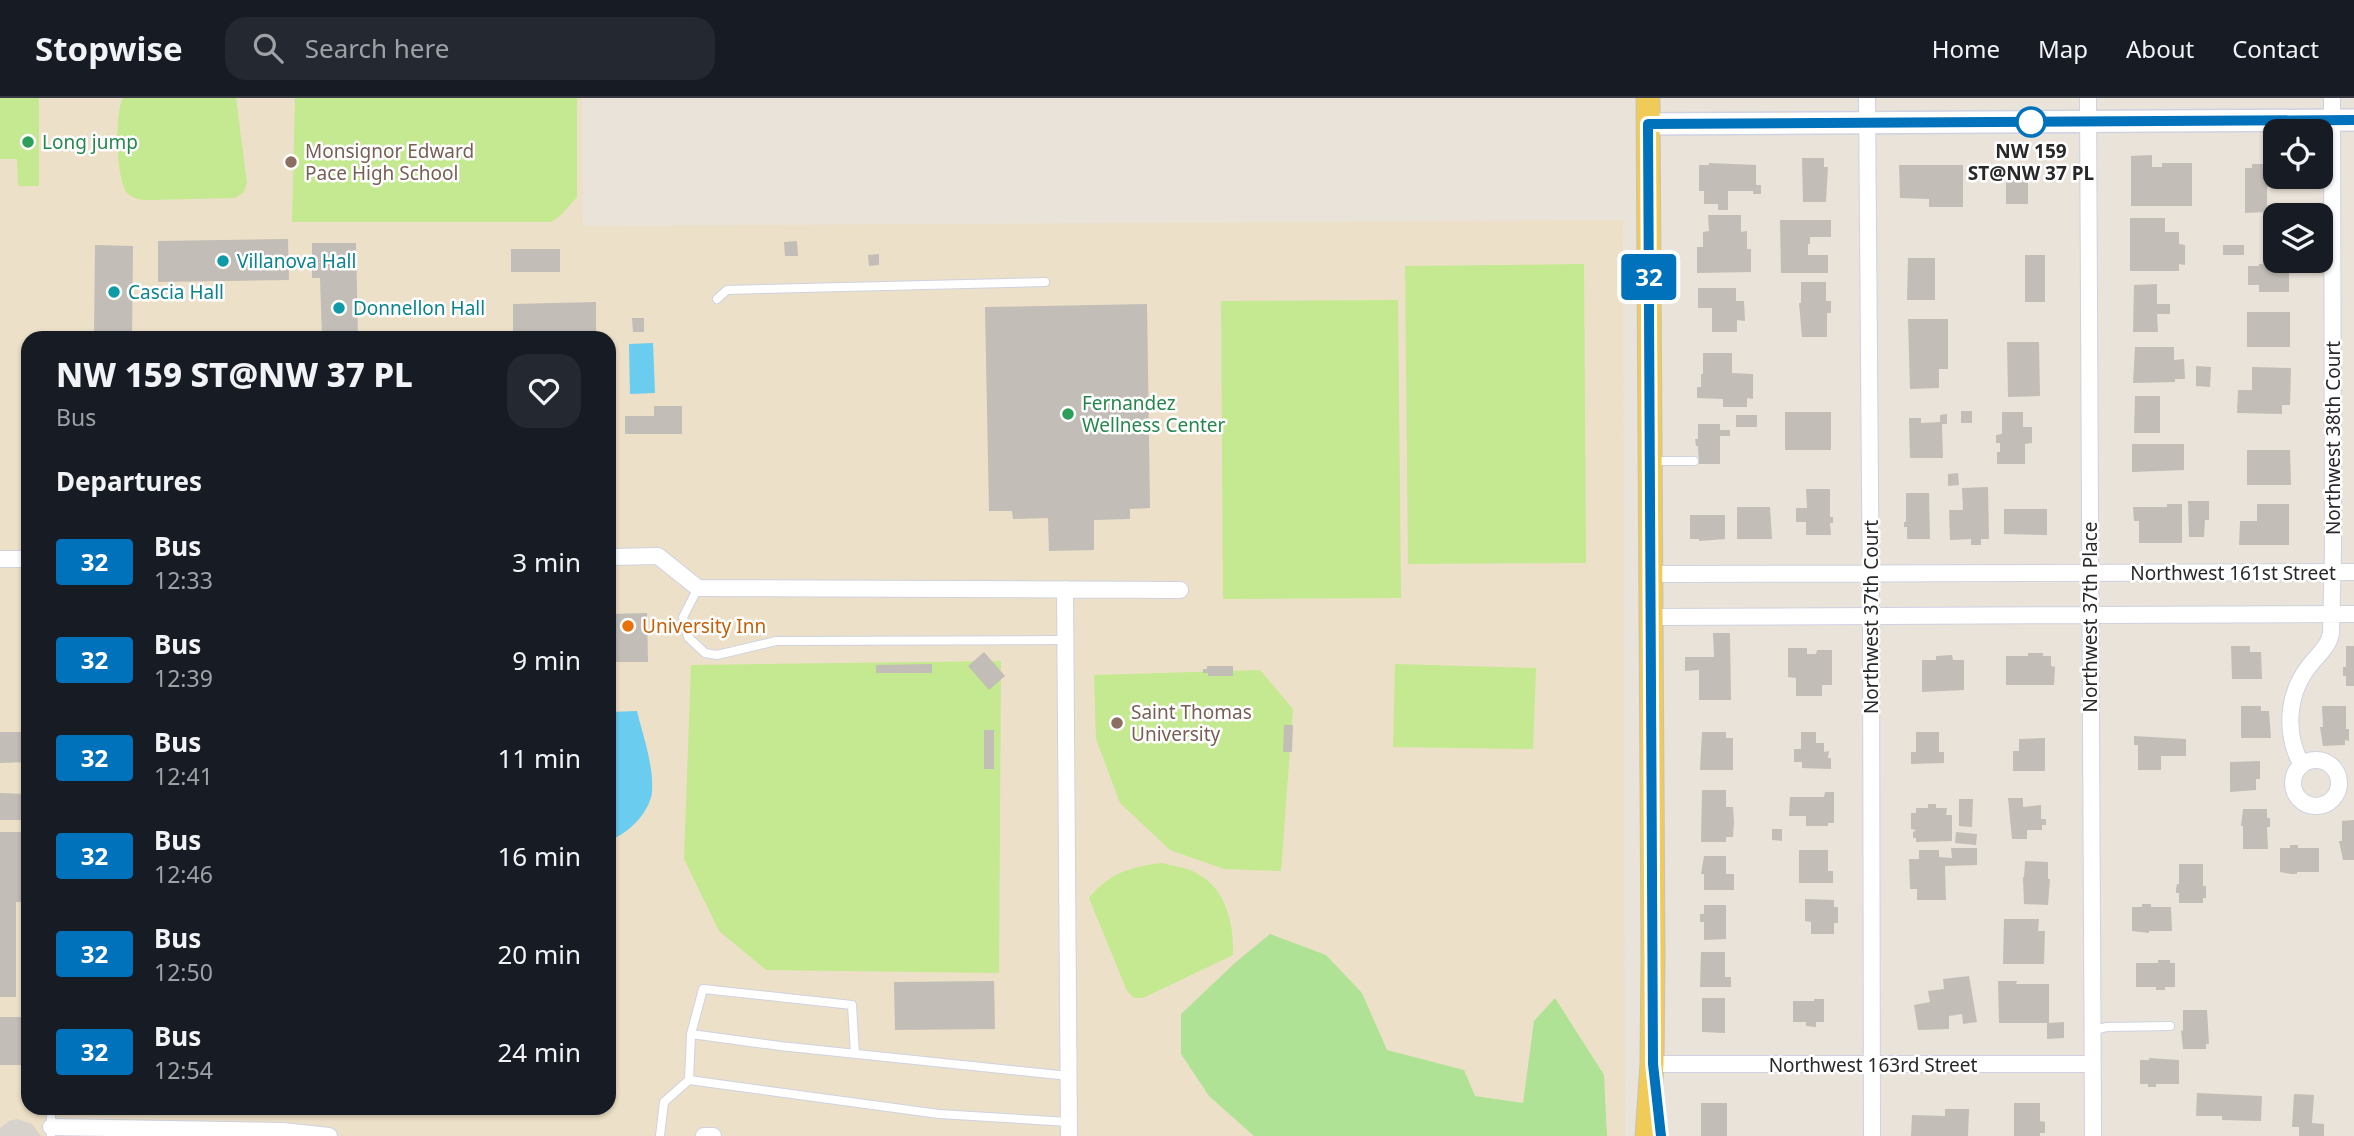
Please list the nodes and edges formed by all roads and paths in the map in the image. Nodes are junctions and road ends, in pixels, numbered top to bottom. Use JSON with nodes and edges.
{"nodes":[{"id":1,"x":1648,"y":98,"type":"edge"},
{"id":2,"x":1867,"y":98,"type":"edge"},
{"id":3,"x":2088,"y":98,"type":"edge"},
{"id":4,"x":2332,"y":98,"type":"edge"},
{"id":5,"x":2332,"y":119,"type":"edge"},
{"id":6,"x":2354,"y":120,"type":"edge"},
{"id":7,"x":2263,"y":121,"type":"edge"},
{"id":8,"x":2333,"y":121,"type":"edge"},
{"id":9,"x":1867,"y":122,"type":"junction"},
{"id":10,"x":2088,"y":122,"type":"junction"},
{"id":11,"x":1648,"y":124,"type":"junction"},
{"id":12,"x":2332,"y":189,"type":"edge"},
{"id":13,"x":1045,"y":282,"type":"dead end"},
{"id":14,"x":717,"y":299,"type":"dead end"},
{"id":15,"x":1649,"y":461,"type":"junction"},
{"id":16,"x":1694,"y":461,"type":"dead end"},
{"id":17,"x":616,"y":557,"type":"edge"},
{"id":18,"x":0,"y":559,"type":"edge"},
{"id":19,"x":21,"y":559,"type":"edge"},
{"id":20,"x":2333,"y":572,"type":"junction"},
{"id":21,"x":2354,"y":572,"type":"edge"},
{"id":22,"x":2090,"y":573,"type":"junction"},
{"id":23,"x":1650,"y":574,"type":"junction"},
{"id":24,"x":1871,"y":574,"type":"junction"},
{"id":25,"x":698,"y":588,"type":"junction"},
{"id":26,"x":1065,"y":589,"type":"junction"},
{"id":27,"x":1181,"y":590,"type":"dead end"},
{"id":28,"x":2331,"y":614,"type":"junction"},
{"id":29,"x":2354,"y":614,"type":"edge"},
{"id":30,"x":2090,"y":615,"type":"junction"},
{"id":31,"x":1871,"y":616,"type":"junction"},
{"id":32,"x":1650,"y":617,"type":"junction"},
{"id":33,"x":1065,"y":640,"type":"junction"},
{"id":34,"x":2302,"y":765,"type":"dead end"},
{"id":35,"x":2170,"y":1026,"type":"dead end"},
{"id":36,"x":2093,"y":1030,"type":"junction"},
{"id":37,"x":691,"y":1034,"type":"junction"},
{"id":38,"x":855,"y":1054,"type":"junction"},
{"id":39,"x":1653,"y":1064,"type":"junction"},
{"id":40,"x":2093,"y":1064,"type":"junction"},
{"id":41,"x":1871,"y":1066,"type":"junction"},
{"id":42,"x":1069,"y":1076,"type":"junction"},
{"id":43,"x":689,"y":1080,"type":"junction"},
{"id":44,"x":1069,"y":1129,"type":"edge"},
{"id":45,"x":51,"y":1131,"type":"edge"},
{"id":46,"x":329,"y":1136,"type":"edge"},
{"id":47,"x":660,"y":1136,"type":"edge"},
{"id":48,"x":704,"y":1136,"type":"edge"},
{"id":49,"x":713,"y":1136,"type":"edge"},
{"id":50,"x":1647,"y":1136,"type":"edge"},
{"id":51,"x":1661,"y":1136,"type":"edge"},
{"id":52,"x":1872,"y":1136,"type":"edge"},
{"id":53,"x":2093,"y":1136,"type":"edge"}],
"edges":[{"from":1,"to":11,"type":"main road"},
{"from":2,"to":9,"type":"street","name":"Northwest 37th Court"},
{"from":3,"to":10,"type":"street","name":"Northwest 37th Place"},
{"from":4,"to":5,"type":"street","name":"Northwest 38th Court"},
{"from":6,"to":8,"type":"street"},
{"from":7,"to":10,"type":"street"},
{"from":9,"to":10,"type":"street"},
{"from":9,"to":11,"type":"street"},
{"from":9,"to":24,"type":"street","name":"Northwest 37th Court"},
{"from":10,"to":22,"type":"street","name":"Northwest 37th Place"},
{"from":11,"to":15,"type":"main road"},
{"from":12,"to":20,"type":"street","name":"Northwest 38th Court"},
{"from":13,"to":14,"type":"lane"},
{"from":15,"to":16,"type":"lane"},
{"from":15,"to":23,"type":"main road"},
{"from":17,"to":25,"type":"street"},
{"from":18,"to":19,"type":"street"},
{"from":20,"to":21,"type":"street","name":"Northwest 161st Street"},
{"from":20,"to":22,"type":"street","name":"Northwest 161st Street"},
{"from":20,"to":28,"type":"street","name":"Northwest 38th Court"},
{"from":22,"to":24,"type":"street","name":"Northwest 161st Street"},
{"from":22,"to":30,"type":"street","name":"Northwest 37th Place"},
{"from":23,"to":24,"type":"street","name":"Northwest 161st Street"},
{"from":23,"to":32,"type":"main road"},
{"from":24,"to":31,"type":"street","name":"Northwest 37th Court"},
{"from":25,"to":26,"type":"street"},
{"from":25,"to":33,"type":"lane"},
{"from":26,"to":27,"type":"street"},
{"from":26,"to":33,"type":"street"},
{"from":28,"to":29,"type":"street"},
{"from":28,"to":30,"type":"street"},
{"from":28,"to":34,"type":"street","name":"Northwest 38th Court"},
{"from":30,"to":31,"type":"street"},
{"from":30,"to":36,"type":"street","name":"Northwest 37th Place"},
{"from":31,"to":32,"type":"street"},
{"from":31,"to":41,"type":"street","name":"Northwest 37th Court"},
{"from":32,"to":39,"type":"main road"},
{"from":33,"to":42,"type":"street"},
{"from":35,"to":36,"type":"lane"},
{"from":36,"to":40,"type":"street","name":"Northwest 37th Place"},
{"from":37,"to":38,"type":"lane"},
{"from":37,"to":38,"type":"lane"},
{"from":37,"to":43,"type":"lane"},
{"from":38,"to":42,"type":"lane"},
{"from":39,"to":41,"type":"street","name":"Northwest 163rd Street"},
{"from":39,"to":50,"type":"main road"},
{"from":39,"to":51,"type":"main road"},
{"from":40,"to":41,"type":"street","name":"Northwest 163rd Street"},
{"from":40,"to":53,"type":"street","name":"Northwest 37th Place"},
{"from":41,"to":52,"type":"street","name":"Northwest 37th Court"},
{"from":42,"to":44,"type":"street"},
{"from":43,"to":44,"type":"lane"},
{"from":43,"to":47,"type":"lane"},
{"from":45,"to":46,"type":"street"},
{"from":48,"to":49,"type":"street"}]}
